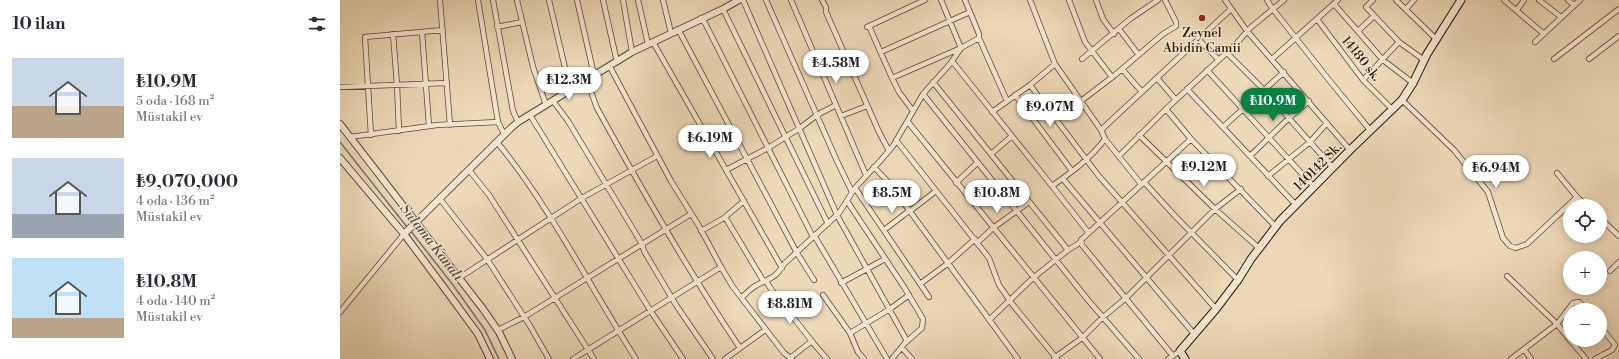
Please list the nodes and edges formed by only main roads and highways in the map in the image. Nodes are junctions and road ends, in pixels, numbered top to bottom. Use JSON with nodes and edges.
{"nodes":[{"id":1,"x":1460,"y":0,"type":"edge"},
{"id":2,"x":1185,"y":359,"type":"edge"}],
"edges":[{"from":1,"to":2,"type":"main road","name":"140142 Sk."}]}
